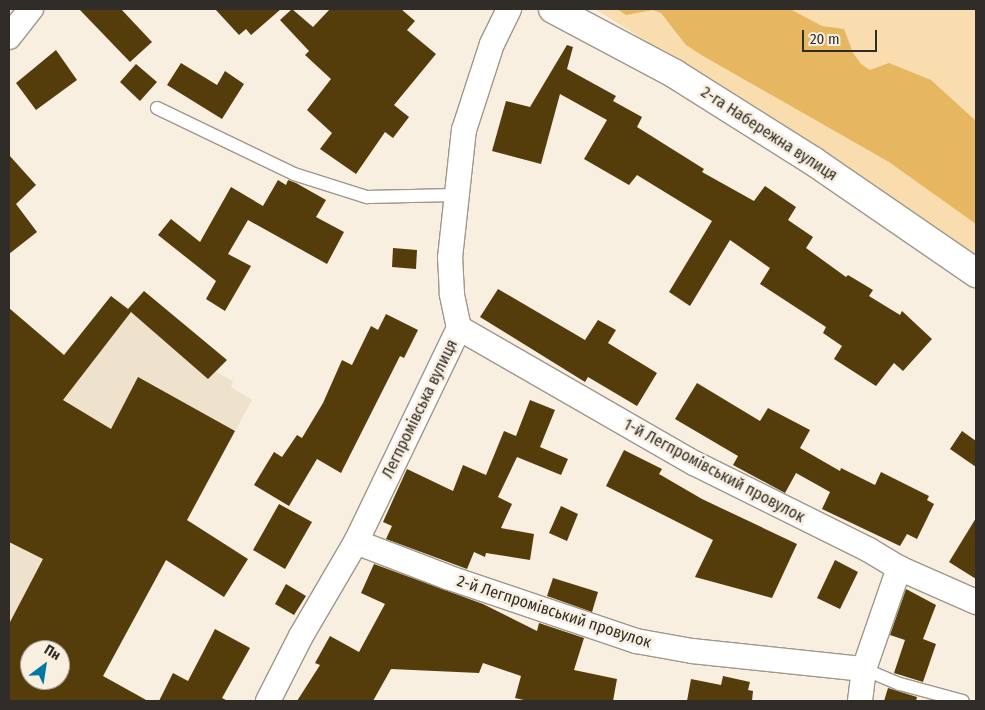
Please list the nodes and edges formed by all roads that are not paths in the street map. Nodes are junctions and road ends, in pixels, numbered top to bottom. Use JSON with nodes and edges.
{"nodes":[{"id":1,"x":31,"y":9,"type":"edge"},
{"id":2,"x":509,"y":9,"type":"edge"},
{"id":3,"x":553,"y":9,"type":"edge"},
{"id":4,"x":9,"y":36,"type":"edge"},
{"id":5,"x":157,"y":108,"type":"dead end"},
{"id":6,"x":455,"y":195,"type":"junction"},
{"id":7,"x":976,"y":273,"type":"edge"},
{"id":8,"x":459,"y":328,"type":"junction"},
{"id":9,"x":356,"y":542,"type":"junction"},
{"id":10,"x":899,"y":568,"type":"junction"},
{"id":11,"x":976,"y":602,"type":"edge"},
{"id":12,"x":864,"y":669,"type":"junction"},
{"id":13,"x":268,"y":701,"type":"edge"},
{"id":14,"x":860,"y":701,"type":"edge"},
{"id":15,"x":963,"y":701,"type":"edge"}],
"edges":[{"from":1,"to":4,"type":"street"},
{"from":2,"to":6,"type":"street","name":"Легпромівська вулиця"},
{"from":3,"to":7,"type":"main road","name":"2-га Набережна вулиця"},
{"from":5,"to":6,"type":"lane"},
{"from":6,"to":8,"type":"street","name":"Легпромівська вулиця"},
{"from":8,"to":9,"type":"street","name":"Легпромівська вулиця"},
{"from":8,"to":10,"type":"street","name":"1-й Легпромівський провулок"},
{"from":9,"to":12,"type":"street","name":"2-й Легпромівський провулок"},
{"from":9,"to":13,"type":"street","name":"Легпромівська вулиця"},
{"from":10,"to":11,"type":"street","name":"1-й Легпромівський провулок"},
{"from":10,"to":12,"type":"street"},
{"from":12,"to":14,"type":"street"},
{"from":12,"to":15,"type":"lane","name":"2-й Легпромівський провулок"}]}
